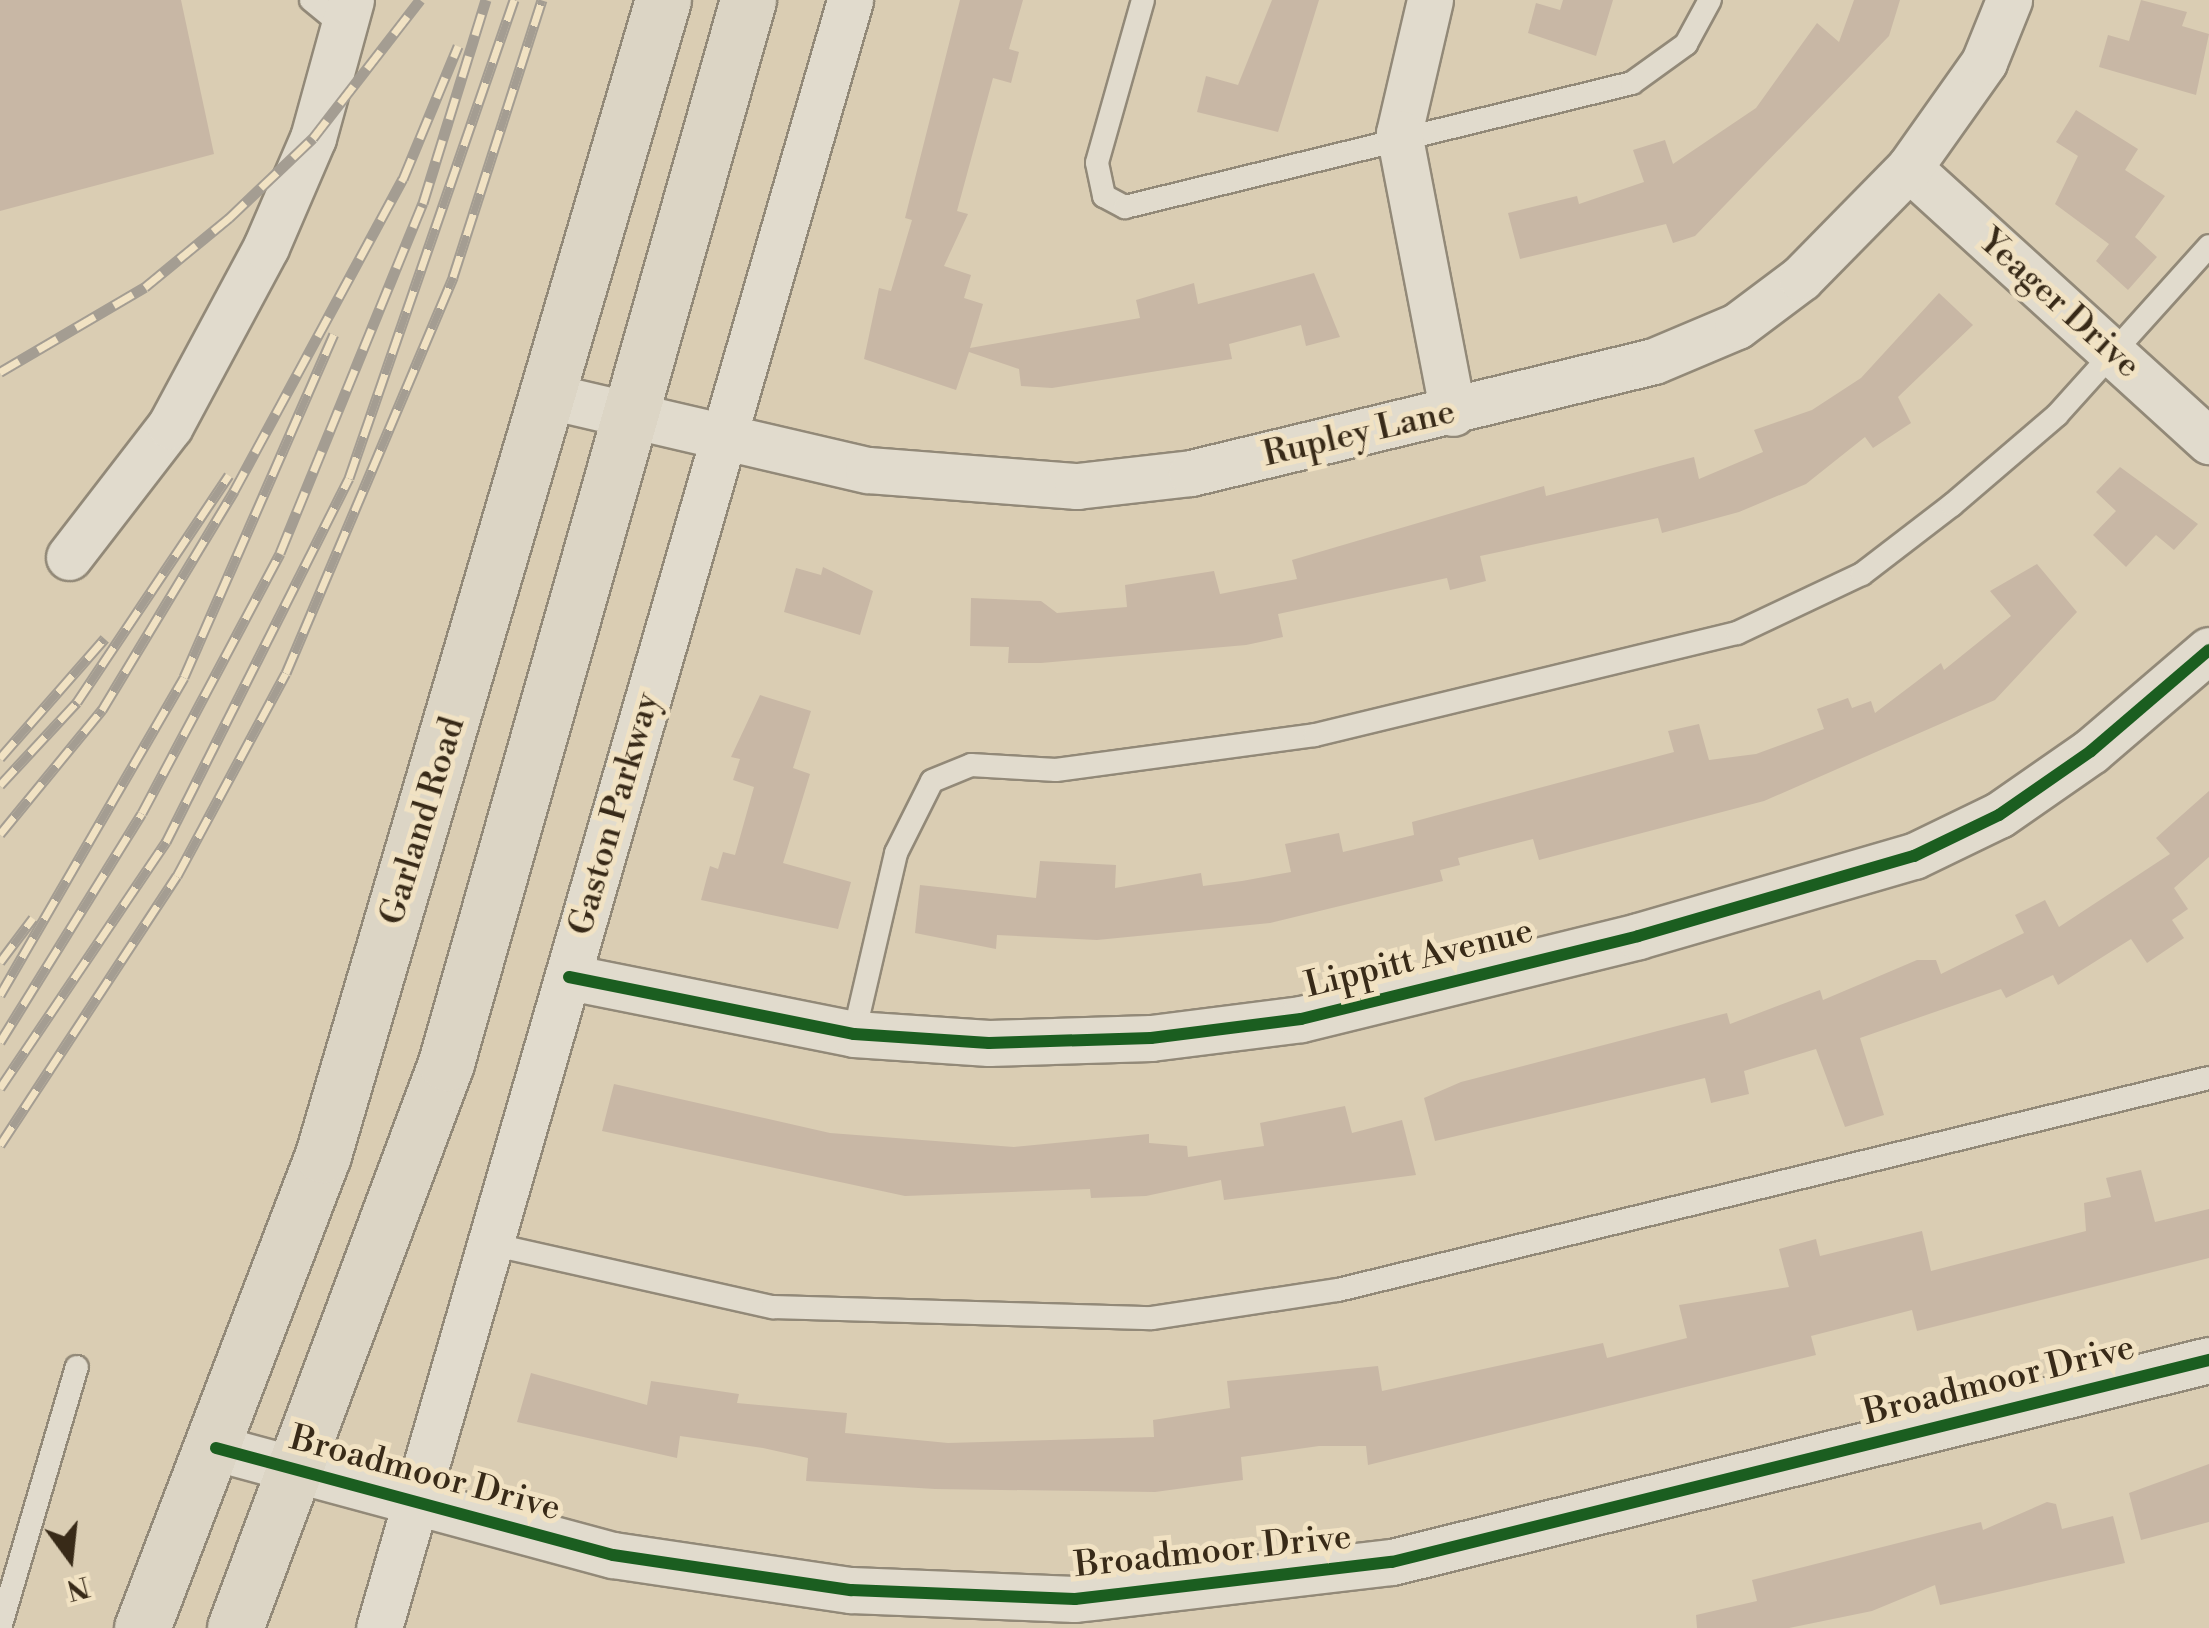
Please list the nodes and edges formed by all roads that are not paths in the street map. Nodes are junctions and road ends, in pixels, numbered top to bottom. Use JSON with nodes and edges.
{"nodes":[{"id":1,"x":663,"y":0,"type":"edge"},
{"id":2,"x":748,"y":0,"type":"edge"},
{"id":3,"x":850,"y":0,"type":"edge"},
{"id":4,"x":1143,"y":0,"type":"edge"},
{"id":5,"x":1430,"y":0,"type":"edge"},
{"id":6,"x":1710,"y":0,"type":"edge"},
{"id":7,"x":2008,"y":0,"type":"edge"},
{"id":8,"x":335,"y":9,"type":"edge"},
{"id":9,"x":1400,"y":133,"type":"junction"},
{"id":10,"x":1909,"y":168,"type":"junction"},
{"id":11,"x":2209,"y":246,"type":"edge"},
{"id":12,"x":2114,"y":355,"type":"junction"},
{"id":13,"x":549,"y":396,"type":"junction"},
{"id":14,"x":1453,"y":413,"type":"junction"},
{"id":15,"x":630,"y":417,"type":"junction"},
{"id":16,"x":722,"y":436,"type":"junction"},
{"id":17,"x":2209,"y":441,"type":"edge"},
{"id":18,"x":70,"y":557,"type":"dead end"},
{"id":19,"x":2209,"y":650,"type":"edge"},
{"id":20,"x":569,"y":977,"type":"junction"},
{"id":21,"x":854,"y":1034,"type":"junction"},
{"id":22,"x":2209,"y":1078,"type":"edge"},
{"id":23,"x":490,"y":1244,"type":"junction"},
{"id":24,"x":2209,"y":1360,"type":"edge"},
{"id":25,"x":77,"y":1366,"type":"dead end"},
{"id":26,"x":216,"y":1448,"type":"junction"},
{"id":27,"x":299,"y":1474,"type":"junction"},
{"id":28,"x":416,"y":1500,"type":"junction"},
{"id":29,"x":0,"y":1628,"type":"edge"},
{"id":30,"x":142,"y":1628,"type":"edge"},
{"id":31,"x":234,"y":1628,"type":"edge"},
{"id":32,"x":379,"y":1628,"type":"edge"}],
"edges":[{"from":1,"to":13,"type":"main road","name":"Garland Road"},
{"from":2,"to":15,"type":"main road"},
{"from":3,"to":16,"type":"street","name":"Gaston Parkway"},
{"from":4,"to":9,"type":"lane"},
{"from":5,"to":9,"type":"street"},
{"from":6,"to":9,"type":"lane"},
{"from":7,"to":10,"type":"street","name":"Rupley Lane"},
{"from":8,"to":18,"type":"street"},
{"from":9,"to":14,"type":"street"},
{"from":10,"to":12,"type":"street","name":"Yeager Drive"},
{"from":10,"to":14,"type":"street","name":"Rupley Lane"},
{"from":11,"to":12,"type":"lane"},
{"from":12,"to":17,"type":"street","name":"Yeager Drive"},
{"from":12,"to":21,"type":"lane"},
{"from":13,"to":15,"type":"street","name":"Rupley Lane"},
{"from":13,"to":26,"type":"main road","name":"Garland Road"},
{"from":14,"to":16,"type":"street","name":"Rupley Lane"},
{"from":15,"to":16,"type":"street","name":"Rupley Lane"},
{"from":15,"to":27,"type":"main road"},
{"from":16,"to":20,"type":"street","name":"Gaston Parkway"},
{"from":19,"to":21,"type":"street","name":"Lippitt Avenue"},
{"from":20,"to":21,"type":"street","name":"Lippitt Avenue"},
{"from":20,"to":23,"type":"street","name":"Gaston Parkway"},
{"from":22,"to":23,"type":"lane"},
{"from":23,"to":28,"type":"street","name":"Gaston Parkway"},
{"from":24,"to":28,"type":"street","name":"Broadmoor Drive"},
{"from":25,"to":29,"type":"lane"},
{"from":26,"to":27,"type":"street","name":"Broadmoor Drive"},
{"from":26,"to":30,"type":"main road","name":"Garland Road"},
{"from":27,"to":28,"type":"street","name":"Broadmoor Drive"},
{"from":27,"to":31,"type":"main road"},
{"from":28,"to":32,"type":"street","name":"Gaston Parkway"}]}
